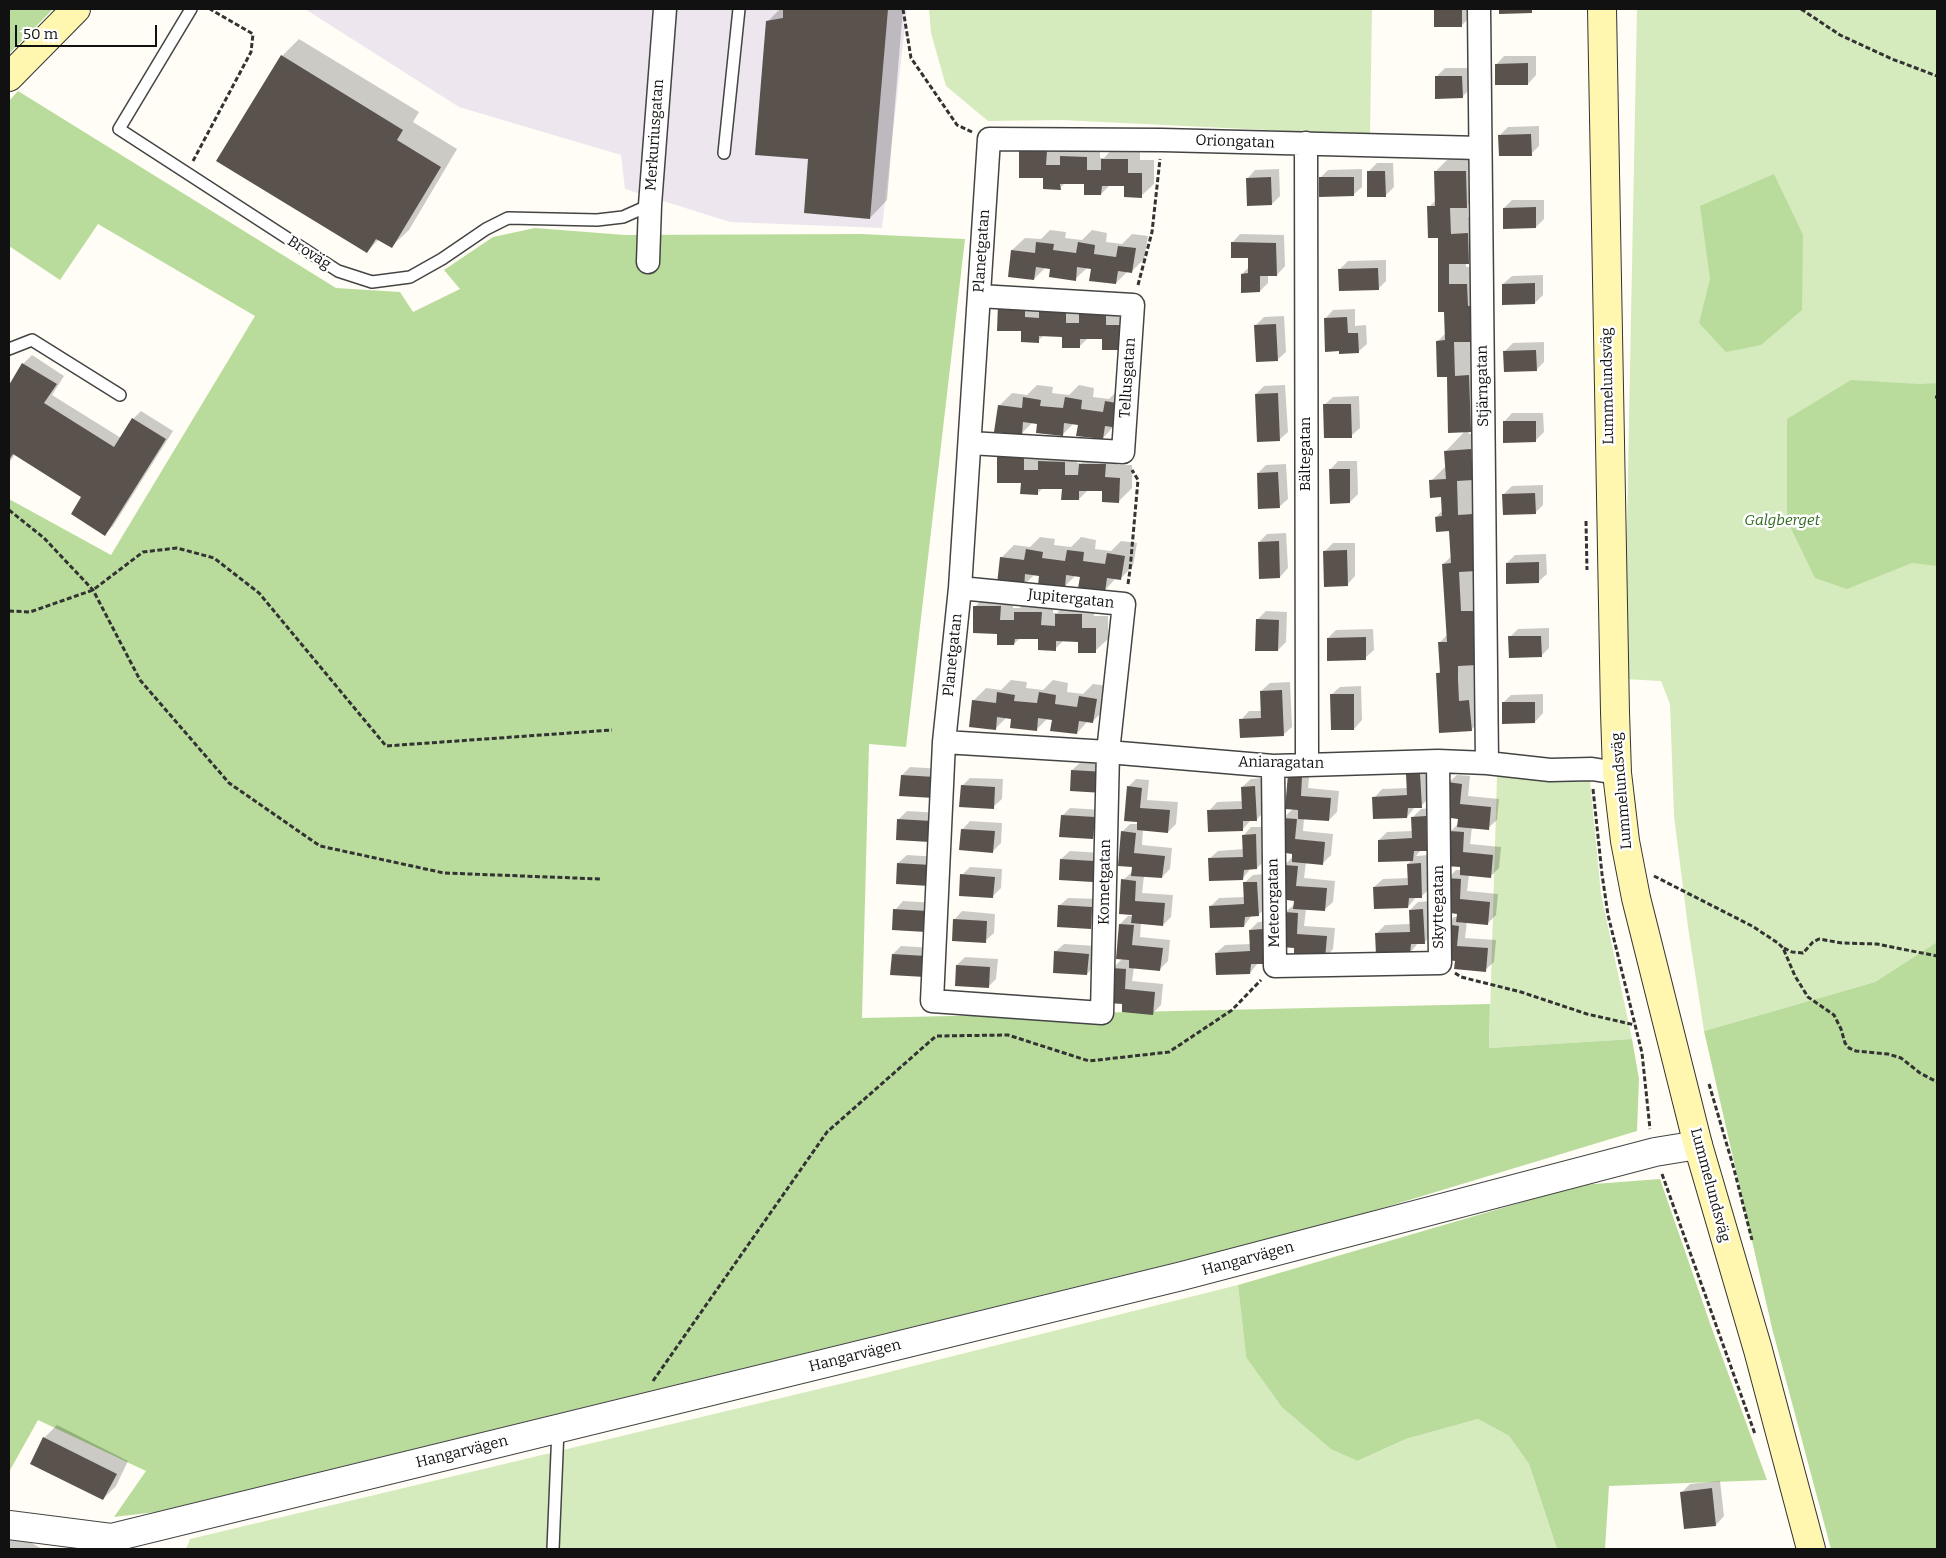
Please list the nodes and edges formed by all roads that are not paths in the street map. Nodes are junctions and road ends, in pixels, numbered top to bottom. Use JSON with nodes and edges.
{"nodes":[{"id":1,"x":76,"y":9,"type":"edge"},
{"id":2,"x":191,"y":9,"type":"edge"},
{"id":3,"x":665,"y":9,"type":"edge"},
{"id":4,"x":739,"y":9,"type":"edge"},
{"id":5,"x":1478,"y":9,"type":"edge"},
{"id":6,"x":1602,"y":9,"type":"edge"},
{"id":7,"x":9,"y":76,"type":"edge"},
{"id":8,"x":989,"y":139,"type":"joint"},
{"id":9,"x":1306,"y":143,"type":"junction"},
{"id":10,"x":1480,"y":148,"type":"junction"},
{"id":11,"x":724,"y":153,"type":"dead end"},
{"id":12,"x":650,"y":205,"type":"junction"},
{"id":13,"x":648,"y":262,"type":"dead end"},
{"id":14,"x":979,"y":296,"type":"junction"},
{"id":15,"x":9,"y":349,"type":"edge"},
{"id":16,"x":120,"y":395,"type":"dead end"},
{"id":17,"x":970,"y":443,"type":"junction"},
{"id":18,"x":960,"y":588,"type":"junction"},
{"id":19,"x":944,"y":742,"type":"junction"},
{"id":20,"x":1108,"y":752,"type":"junction"},
{"id":21,"x":1438,"y":761,"type":"junction"},
{"id":22,"x":1487,"y":763,"type":"junction"},
{"id":23,"x":1307,"y":765,"type":"junction"},
{"id":24,"x":1273,"y":766,"type":"junction"},
{"id":25,"x":1617,"y":773,"type":"junction"},
{"id":26,"x":1350,"y":965,"type":"joint"},
{"id":27,"x":1102,"y":1013,"type":"joint"},
{"id":28,"x":1698,"y":1145,"type":"junction"},
{"id":29,"x":558,"y":1429,"type":"junction"},
{"id":30,"x":9,"y":1525,"type":"edge"},
{"id":31,"x":552,"y":1549,"type":"edge"},
{"id":32,"x":1811,"y":1549,"type":"edge"}],
"edges":[{"from":1,"to":7,"type":"main road"},
{"from":2,"to":12,"type":"lane","name":"Broväg"},
{"from":3,"to":12,"type":"street","name":"Merkuriusgatan"},
{"from":4,"to":11,"type":"lane"},
{"from":5,"to":10,"type":"street","name":"Stjärngatan"},
{"from":6,"to":25,"type":"main road","name":"Lummelundsväg"},
{"from":8,"to":9,"type":"street","name":"Oriongatan"},
{"from":8,"to":14,"type":"street","name":"Planetgatan"},
{"from":9,"to":10,"type":"street","name":"Oriongatan"},
{"from":9,"to":23,"type":"street","name":"Bältegatan"},
{"from":10,"to":22,"type":"street","name":"Stjärngatan"},
{"from":12,"to":13,"type":"street","name":"Merkuriusgatan"},
{"from":14,"to":17,"type":"street","name":"Planetgatan"},
{"from":14,"to":17,"type":"street","name":"Tellusgatan"},
{"from":15,"to":16,"type":"lane"},
{"from":17,"to":18,"type":"street","name":"Planetgatan"},
{"from":18,"to":19,"type":"street","name":"Planetgatan"},
{"from":18,"to":20,"type":"street","name":"Jupitergatan"},
{"from":19,"to":20,"type":"street","name":"Aniaragatan"},
{"from":19,"to":27,"type":"street","name":"Planetgatan"},
{"from":20,"to":24,"type":"street","name":"Aniaragatan"},
{"from":20,"to":27,"type":"street","name":"Kometgatan"},
{"from":21,"to":22,"type":"street","name":"Aniaragatan"},
{"from":21,"to":23,"type":"street","name":"Aniaragatan"},
{"from":21,"to":26,"type":"street","name":"Skyttegatan"},
{"from":22,"to":25,"type":"street","name":"Aniaragatan"},
{"from":23,"to":24,"type":"street","name":"Aniaragatan"},
{"from":24,"to":26,"type":"street","name":"Meteorgatan"},
{"from":25,"to":28,"type":"main road","name":"Lummelundsväg"},
{"from":28,"to":29,"type":"street","name":"Hangarvägen"},
{"from":28,"to":32,"type":"main road","name":"Lummelundsväg"},
{"from":29,"to":30,"type":"street","name":"Hangarvägen"},
{"from":29,"to":31,"type":"lane"}]}
